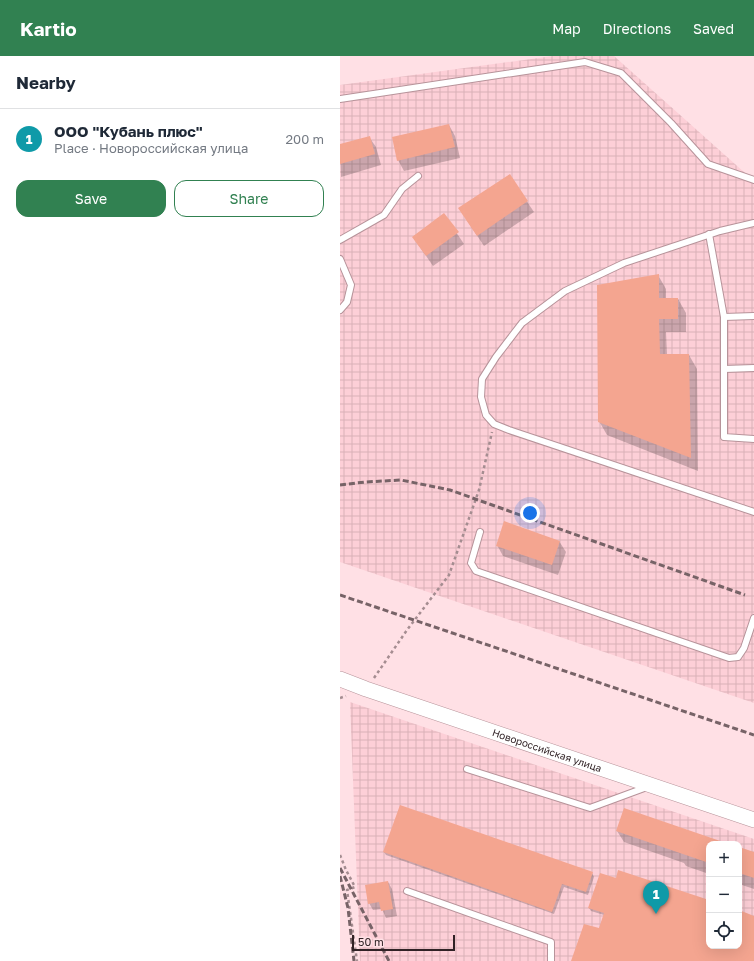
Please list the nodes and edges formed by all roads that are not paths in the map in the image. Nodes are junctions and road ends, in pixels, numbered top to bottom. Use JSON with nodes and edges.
{"nodes":[{"id":1,"x":340,"y":99,"type":"edge"},
{"id":2,"x":418,"y":176,"type":"dead end"},
{"id":3,"x":754,"y":180,"type":"edge"},
{"id":4,"x":754,"y":223,"type":"edge"},
{"id":5,"x":709,"y":234,"type":"junction"},
{"id":6,"x":340,"y":240,"type":"edge"},
{"id":7,"x":340,"y":259,"type":"edge"},
{"id":8,"x":340,"y":310,"type":"edge"},
{"id":9,"x":754,"y":316,"type":"edge"},
{"id":10,"x":724,"y":317,"type":"junction"},
{"id":11,"x":754,"y":368,"type":"edge"},
{"id":12,"x":724,"y":369,"type":"junction"},
{"id":13,"x":754,"y":439,"type":"edge"},
{"id":14,"x":754,"y":512,"type":"edge"},
{"id":15,"x":480,"y":532,"type":"dead end"},
{"id":16,"x":754,"y":618,"type":"edge"},
{"id":17,"x":340,"y":679,"type":"edge"},
{"id":18,"x":466,"y":769,"type":"dead end"},
{"id":19,"x":652,"y":785,"type":"junction"},
{"id":20,"x":754,"y":820,"type":"edge"},
{"id":21,"x":407,"y":891,"type":"dead end"},
{"id":22,"x":551,"y":961,"type":"edge"}],
"edges":[{"from":1,"to":3,"type":"lane"},
{"from":2,"to":6,"type":"lane"},
{"from":4,"to":5,"type":"lane"},
{"from":5,"to":10,"type":"lane"},
{"from":5,"to":14,"type":"lane"},
{"from":7,"to":8,"type":"lane"},
{"from":9,"to":10,"type":"lane"},
{"from":10,"to":12,"type":"lane"},
{"from":11,"to":12,"type":"lane"},
{"from":12,"to":13,"type":"lane"},
{"from":15,"to":16,"type":"lane"},
{"from":17,"to":19,"type":"street","name":"Новороссийская улица"},
{"from":18,"to":19,"type":"lane"},
{"from":19,"to":20,"type":"street","name":"Новороссийская улица"},
{"from":21,"to":22,"type":"lane"}]}
